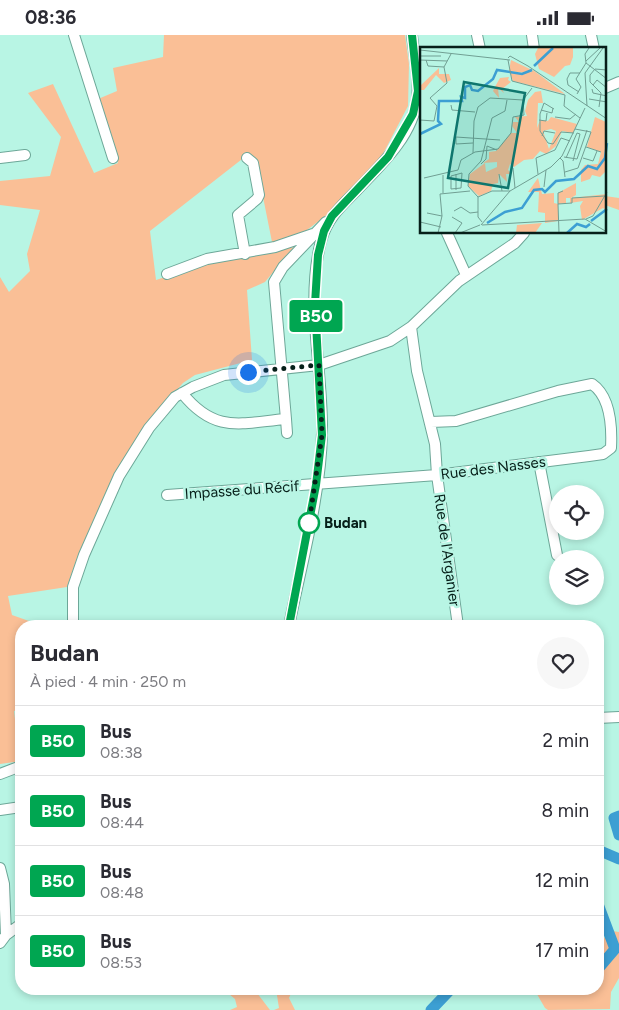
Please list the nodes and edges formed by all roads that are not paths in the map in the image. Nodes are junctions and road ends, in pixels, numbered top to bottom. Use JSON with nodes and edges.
{"nodes":[{"id":1,"x":74,"y":35,"type":"edge"},
{"id":2,"x":412,"y":35,"type":"edge"},
{"id":3,"x":619,"y":82,"type":"edge"},
{"id":4,"x":606,"y":88,"type":"edge"},
{"id":5,"x":25,"y":155,"type":"dead end"},
{"id":6,"x":0,"y":158,"type":"edge"},
{"id":7,"x":113,"y":158,"type":"dead end"},
{"id":8,"x":247,"y":158,"type":"dead end"},
{"id":9,"x":332,"y":216,"type":"junction"},
{"id":10,"x":316,"y":232,"type":"junction"},
{"id":11,"x":448,"y":234,"type":"edge"},
{"id":12,"x":523,"y":234,"type":"edge"},
{"id":13,"x":245,"y":253,"type":"junction"},
{"id":14,"x":167,"y":274,"type":"dead end"},
{"id":15,"x":466,"y":275,"type":"junction"},
{"id":16,"x":411,"y":327,"type":"junction"},
{"id":17,"x":319,"y":365,"type":"junction"},
{"id":18,"x":281,"y":369,"type":"junction"},
{"id":19,"x":182,"y":393,"type":"junction"},
{"id":20,"x":286,"y":419,"type":"junction"},
{"id":21,"x":431,"y":422,"type":"junction"},
{"id":22,"x":287,"y":433,"type":"dead end"},
{"id":23,"x":539,"y":462,"type":"junction"},
{"id":24,"x":437,"y":475,"type":"junction"},
{"id":25,"x":316,"y":485,"type":"junction"},
{"id":26,"x":167,"y":495,"type":"dead end"},
{"id":27,"x":556,"y":550,"type":"edge"},
{"id":28,"x":73,"y":620,"type":"edge"},
{"id":29,"x":290,"y":620,"type":"edge"},
{"id":30,"x":457,"y":620,"type":"edge"},
{"id":31,"x":619,"y":717,"type":"edge"},
{"id":32,"x":604,"y":718,"type":"edge"},
{"id":33,"x":15,"y":768,"type":"edge"},
{"id":34,"x":0,"y":774,"type":"edge"},
{"id":35,"x":15,"y":808,"type":"edge"},
{"id":36,"x":0,"y":810,"type":"edge"},
{"id":37,"x":0,"y":868,"type":"edge"},
{"id":38,"x":15,"y":929,"type":"edge"},
{"id":39,"x":3,"y":939,"type":"edge"}],
"edges":[{"from":1,"to":7,"type":"street"},
{"from":2,"to":9,"type":"street"},
{"from":3,"to":4,"type":"street"},
{"from":5,"to":6,"type":"street"},
{"from":8,"to":13,"type":"street"},
{"from":9,"to":10,"type":"street"},
{"from":9,"to":17,"type":"street"},
{"from":10,"to":13,"type":"street"},
{"from":10,"to":18,"type":"street"},
{"from":11,"to":15,"type":"street"},
{"from":12,"to":15,"type":"street"},
{"from":13,"to":14,"type":"street"},
{"from":15,"to":16,"type":"street"},
{"from":16,"to":17,"type":"street"},
{"from":16,"to":21,"type":"street","name":"Rue de l'Arganier"},
{"from":17,"to":18,"type":"street"},
{"from":17,"to":25,"type":"street"},
{"from":18,"to":19,"type":"street"},
{"from":18,"to":20,"type":"street"},
{"from":19,"to":20,"type":"street"},
{"from":19,"to":28,"type":"street"},
{"from":20,"to":22,"type":"street"},
{"from":21,"to":23,"type":"street","name":"Rue des Nasses"},
{"from":21,"to":24,"type":"street","name":"Rue de l'Arganier"},
{"from":23,"to":24,"type":"street","name":"Rue des Nasses"},
{"from":23,"to":27,"type":"street"},
{"from":24,"to":25,"type":"street","name":"Rue des Nasses"},
{"from":24,"to":30,"type":"street","name":"Rue de l'Arganier"},
{"from":25,"to":26,"type":"street","name":"Impasse du Récif"},
{"from":25,"to":29,"type":"street"},
{"from":31,"to":32,"type":"street"},
{"from":33,"to":34,"type":"street"},
{"from":35,"to":36,"type":"street"},
{"from":37,"to":39,"type":"street"},
{"from":38,"to":39,"type":"street"}]}
